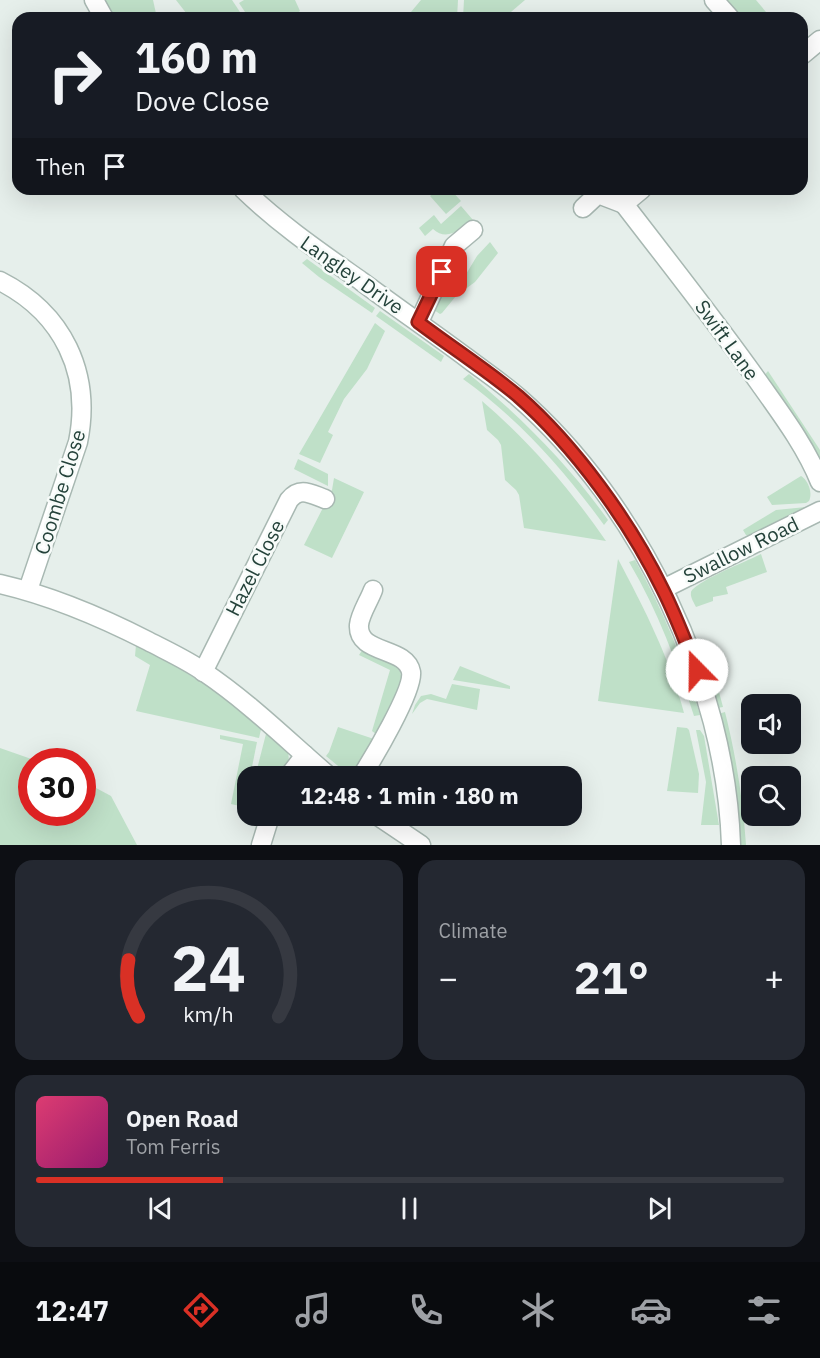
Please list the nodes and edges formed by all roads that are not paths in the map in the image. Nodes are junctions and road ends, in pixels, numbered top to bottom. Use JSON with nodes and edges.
{"nodes":[{"id":1,"x":714,"y":0,"type":"edge"},
{"id":2,"x":725,"y":12,"type":"edge"},
{"id":3,"x":820,"y":40,"type":"edge"},
{"id":4,"x":808,"y":49,"type":"edge"},
{"id":5,"x":250,"y":195,"type":"edge"},
{"id":6,"x":597,"y":195,"type":"edge"},
{"id":7,"x":601,"y":195,"type":"edge"},
{"id":8,"x":635,"y":195,"type":"edge"},
{"id":9,"x":624,"y":204,"type":"junction"},
{"id":10,"x":583,"y":208,"type":"dead end"},
{"id":11,"x":473,"y":230,"type":"dead end"},
{"id":12,"x":0,"y":281,"type":"edge"},
{"id":13,"x":418,"y":322,"type":"junction"},
{"id":14,"x":820,"y":482,"type":"edge"},
{"id":15,"x":325,"y":499,"type":"dead end"},
{"id":16,"x":820,"y":511,"type":"edge"},
{"id":17,"x":0,"y":584,"type":"edge"},
{"id":18,"x":663,"y":589,"type":"junction"},
{"id":19,"x":28,"y":590,"type":"junction"},
{"id":20,"x":373,"y":590,"type":"dead end"},
{"id":21,"x":203,"y":672,"type":"junction"},
{"id":22,"x":305,"y":755,"type":"junction"},
{"id":23,"x":296,"y":766,"type":"edge"},
{"id":24,"x":318,"y":766,"type":"edge"},
{"id":25,"x":367,"y":766,"type":"edge"},
{"id":26,"x":267,"y":826,"type":"edge"},
{"id":27,"x":393,"y":826,"type":"edge"},
{"id":28,"x":261,"y":845,"type":"edge"},
{"id":29,"x":421,"y":845,"type":"edge"},
{"id":30,"x":731,"y":845,"type":"edge"}],
"edges":[{"from":1,"to":2,"type":"street"},
{"from":3,"to":4,"type":"street"},
{"from":5,"to":13,"type":"street","name":"Langley Drive"},
{"from":6,"to":10,"type":"street"},
{"from":7,"to":9,"type":"street"},
{"from":8,"to":9,"type":"street"},
{"from":9,"to":14,"type":"street","name":"Swift Lane"},
{"from":11,"to":13,"type":"street"},
{"from":12,"to":19,"type":"street","name":"Coombe Close"},
{"from":13,"to":18,"type":"street","name":"Langley Drive"},
{"from":15,"to":21,"type":"street","name":"Hazel Close"},
{"from":16,"to":18,"type":"street","name":"Swallow Road"},
{"from":17,"to":19,"type":"street"},
{"from":18,"to":30,"type":"street","name":"Langley Drive"},
{"from":19,"to":21,"type":"street"},
{"from":20,"to":25,"type":"street"},
{"from":21,"to":22,"type":"street"},
{"from":22,"to":23,"type":"street"},
{"from":22,"to":24,"type":"street"},
{"from":26,"to":28,"type":"street"},
{"from":27,"to":29,"type":"street"}]}
